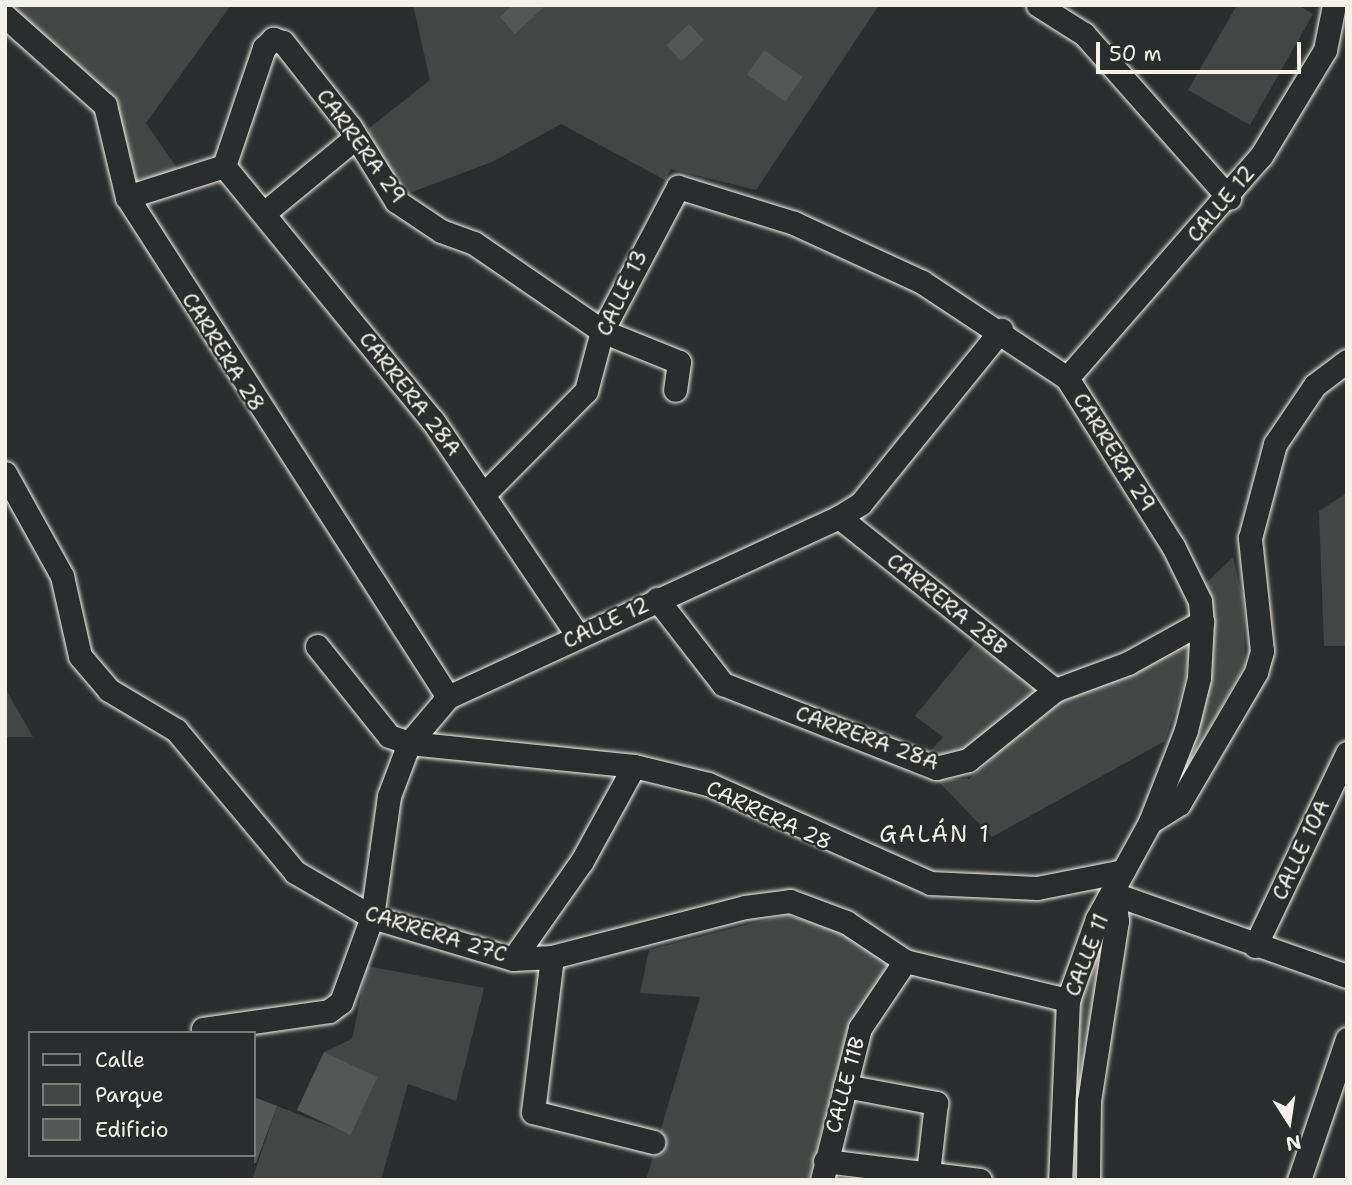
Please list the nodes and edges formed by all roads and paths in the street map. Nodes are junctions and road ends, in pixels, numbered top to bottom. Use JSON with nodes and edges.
{"nodes":[{"id":1,"x":1038,"y":5,"type":"edge"},
{"id":2,"x":1334,"y":5,"type":"edge"},
{"id":3,"x":5,"y":16,"type":"edge"},
{"id":4,"x":355,"y":138,"type":"junction"},
{"id":5,"x":224,"y":166,"type":"junction"},
{"id":6,"x":678,"y":187,"type":"joint"},
{"id":7,"x":127,"y":197,"type":"junction"},
{"id":8,"x":1229,"y":198,"type":"junction"},
{"id":9,"x":264,"y":213,"type":"junction"},
{"id":10,"x":1001,"y":330,"type":"junction"},
{"id":11,"x":602,"y":331,"type":"junction"},
{"id":12,"x":1347,"y":361,"type":"edge"},
{"id":13,"x":1067,"y":378,"type":"junction"},
{"id":14,"x":675,"y":390,"type":"dead end"},
{"id":15,"x":5,"y":473,"type":"edge"},
{"id":16,"x":486,"y":492,"type":"junction"},
{"id":17,"x":839,"y":517,"type":"junction"},
{"id":18,"x":657,"y":599,"type":"junction"},
{"id":19,"x":1202,"y":622,"type":"junction"},
{"id":20,"x":578,"y":636,"type":"junction"},
{"id":21,"x":317,"y":646,"type":"dead end"},
{"id":22,"x":1055,"y":690,"type":"junction"},
{"id":23,"x":448,"y":697,"type":"junction"},
{"id":24,"x":409,"y":743,"type":"junction"},
{"id":25,"x":1347,"y":753,"type":"edge"},
{"id":26,"x":634,"y":766,"type":"junction"},
{"id":27,"x":1150,"y":822,"type":"junction"},
{"id":28,"x":1123,"y":871,"type":"junction"},
{"id":29,"x":1114,"y":894,"type":"junction"},
{"id":30,"x":372,"y":917,"type":"junction"},
{"id":31,"x":1255,"y":946,"type":"junction"},
{"id":32,"x":552,"y":957,"type":"junction"},
{"id":33,"x":513,"y":959,"type":"junction"},
{"id":34,"x":905,"y":961,"type":"junction"},
{"id":35,"x":1347,"y":976,"type":"edge"},
{"id":36,"x":1068,"y":1000,"type":"junction"},
{"id":37,"x":203,"y":1029,"type":"dead end"},
{"id":38,"x":1347,"y":1039,"type":"edge"},
{"id":39,"x":845,"y":1086,"type":"junction"},
{"id":40,"x":653,"y":1142,"type":"dead end"},
{"id":41,"x":823,"y":1170,"type":"edge"},
{"id":42,"x":928,"y":1173,"type":"junction"},
{"id":43,"x":980,"y":1180,"type":"edge"},
{"id":44,"x":1060,"y":1180,"type":"edge"},
{"id":45,"x":1088,"y":1180,"type":"edge"},
{"id":46,"x":1298,"y":1180,"type":"edge"}],
"edges":[{"from":1,"to":8,"type":"street"},
{"from":2,"to":8,"type":"street","name":"CALLE 12"},
{"from":3,"to":7,"type":"street","name":"CARRERA 28"},
{"from":4,"to":5,"type":"street","name":"CARRERA 29"},
{"from":4,"to":9,"type":"street"},
{"from":4,"to":11,"type":"street","name":"CARRERA 29"},
{"from":5,"to":7,"type":"street"},
{"from":5,"to":9,"type":"street","name":"CARRERA 28A"},
{"from":6,"to":10,"type":"street","name":"CARRERA 29"},
{"from":6,"to":11,"type":"street","name":"CALLE 13"},
{"from":7,"to":23,"type":"street","name":"CARRERA 28"},
{"from":8,"to":13,"type":"street","name":"CALLE 12"},
{"from":9,"to":16,"type":"street","name":"CARRERA 28A"},
{"from":10,"to":13,"type":"street","name":"CARRERA 29"},
{"from":10,"to":17,"type":"street","name":"CALLE 12"},
{"from":11,"to":14,"type":"street","name":"CARRERA 29"},
{"from":11,"to":16,"type":"street","name":"CALLE 13"},
{"from":12,"to":27,"type":"street"},
{"from":13,"to":19,"type":"street","name":"CARRERA 29"},
{"from":15,"to":30,"type":"street","name":"CARRERA 27C"},
{"from":16,"to":20,"type":"street","name":"CARRERA 28A"},
{"from":17,"to":18,"type":"street","name":"CALLE 12"},
{"from":17,"to":22,"type":"street","name":"CARRERA 28B"},
{"from":18,"to":20,"type":"street","name":"CALLE 12"},
{"from":18,"to":22,"type":"street","name":"CARRERA 28A"},
{"from":19,"to":22,"type":"street"},
{"from":19,"to":27,"type":"street","name":"CARRERA 29"},
{"from":20,"to":23,"type":"street","name":"CALLE 12"},
{"from":21,"to":24,"type":"street"},
{"from":23,"to":24,"type":"street","name":"CALLE 12"},
{"from":24,"to":26,"type":"street","name":"CARRERA 28"},
{"from":24,"to":30,"type":"street","name":"CALLE 12"},
{"from":25,"to":31,"type":"street","name":"CALLE 10A"},
{"from":26,"to":28,"type":"street","name":"CARRERA 28"},
{"from":26,"to":33,"type":"street"},
{"from":27,"to":28,"type":"street","name":"CARRERA 29"},
{"from":28,"to":29,"type":"street","name":"CARRERA 29"},
{"from":29,"to":31,"type":"street"},
{"from":29,"to":36,"type":"street","name":"CALLE 11"},
{"from":29,"to":45,"type":"street","name":"CALLE 11"},
{"from":30,"to":33,"type":"street","name":"CARRERA 27C"},
{"from":30,"to":37,"type":"street","name":"CALLE 12"},
{"from":31,"to":35,"type":"street"},
{"from":32,"to":33,"type":"street","name":"CARRERA 27C"},
{"from":32,"to":34,"type":"street","name":"CARRERA 27C"},
{"from":32,"to":40,"type":"street"},
{"from":34,"to":36,"type":"street","name":"CARRERA 27C"},
{"from":34,"to":39,"type":"street","name":"CALLE 11B"},
{"from":36,"to":44,"type":"street","name":"CALLE 11"},
{"from":38,"to":46,"type":"street"},
{"from":39,"to":41,"type":"street","name":"CALLE 11B"},
{"from":39,"to":42,"type":"street"},
{"from":41,"to":42,"type":"street"},
{"from":42,"to":43,"type":"street"}]}
